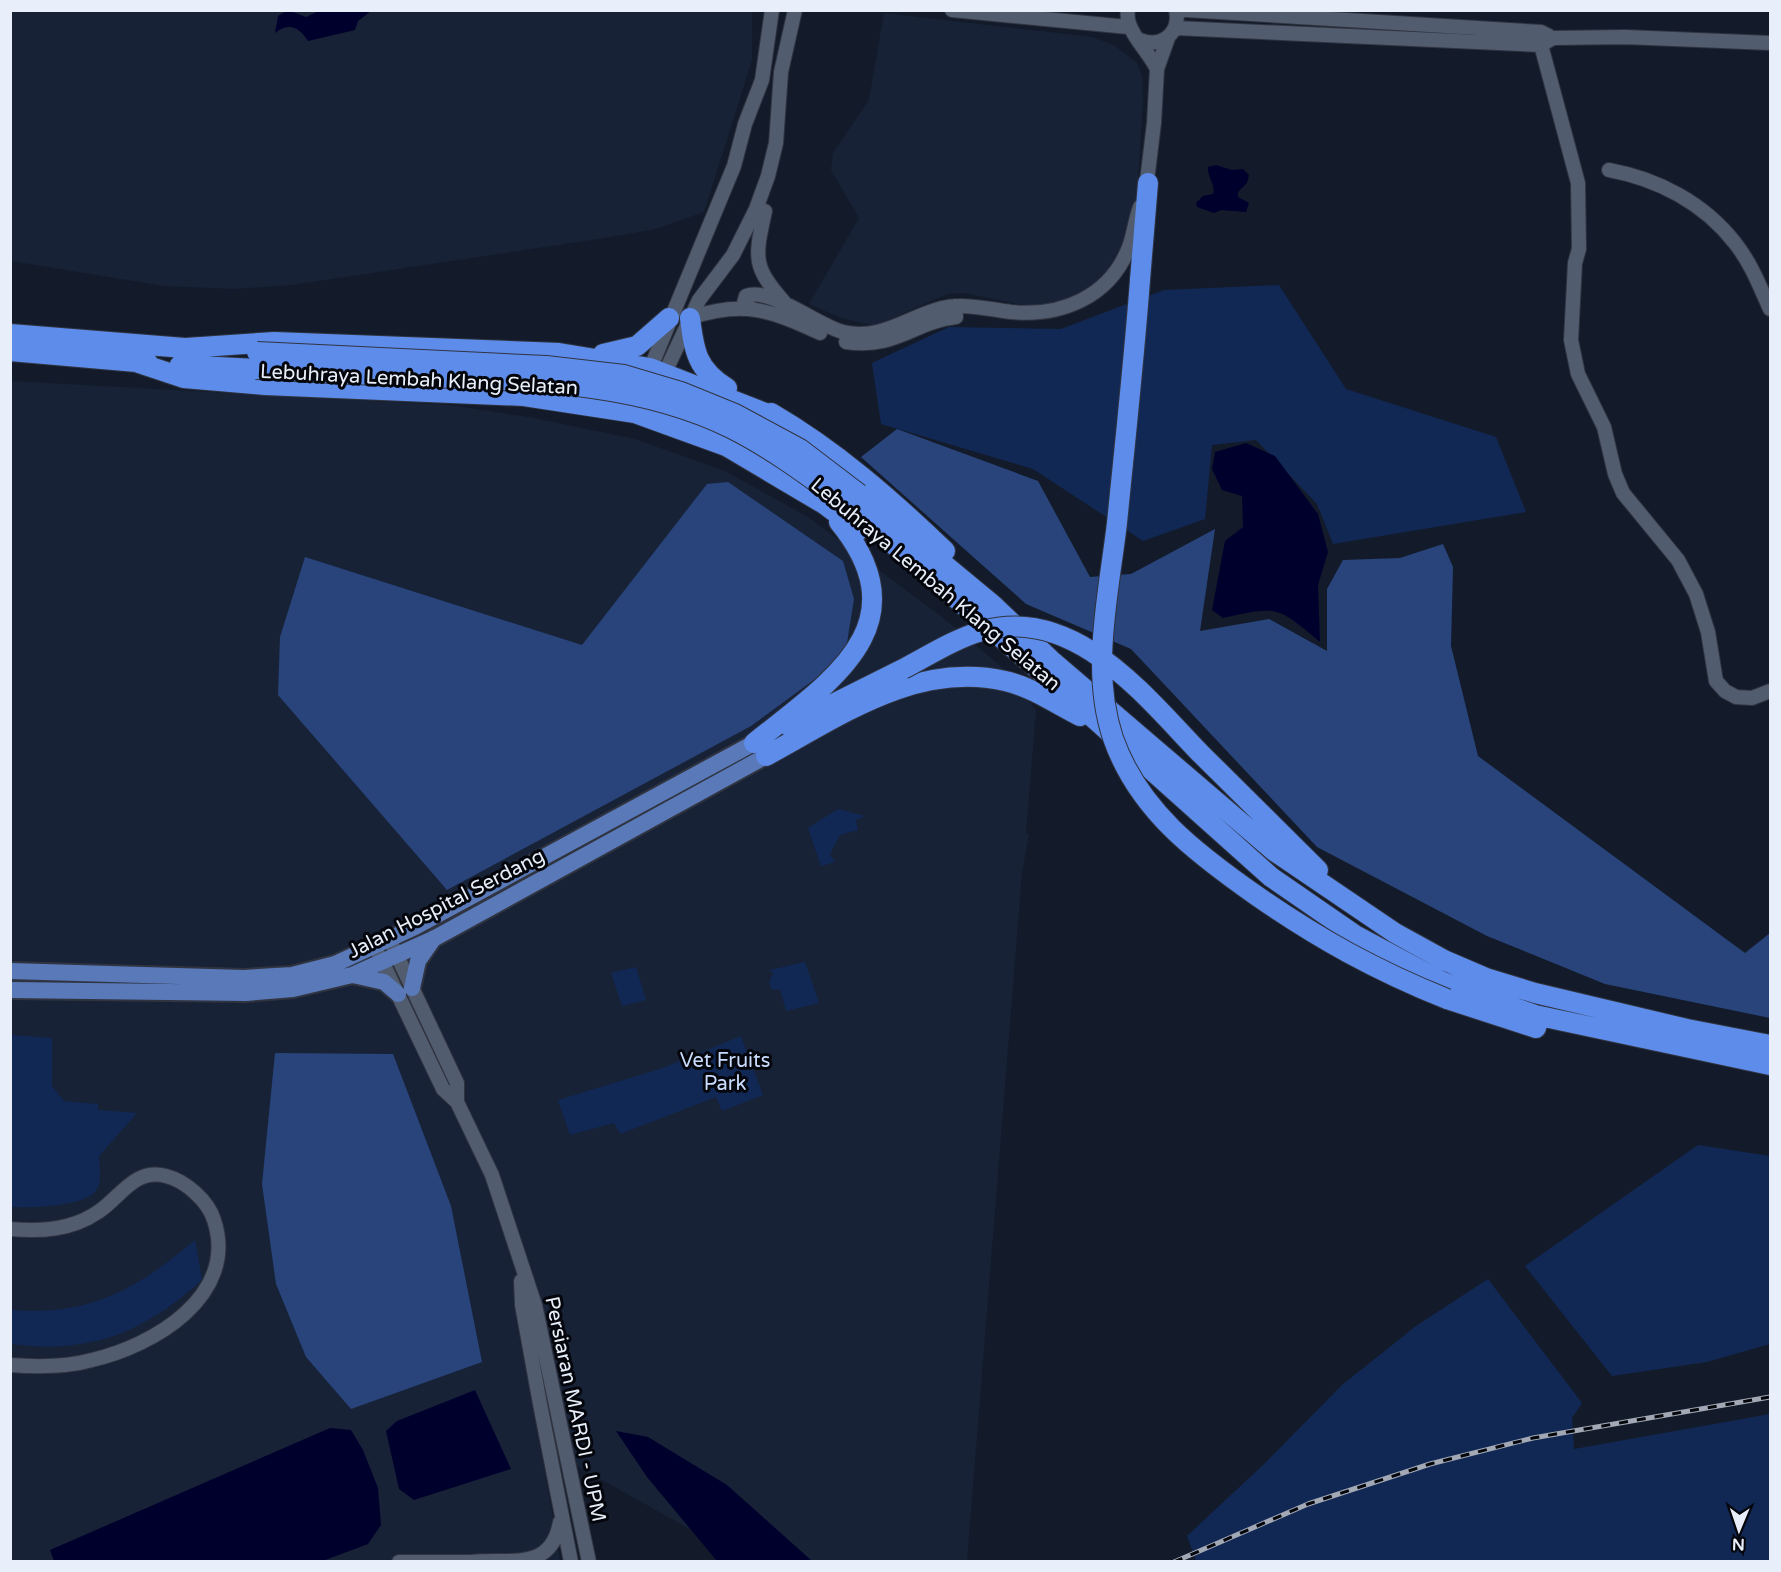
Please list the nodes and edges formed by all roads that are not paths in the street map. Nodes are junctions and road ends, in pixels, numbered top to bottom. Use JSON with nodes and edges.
{"nodes":[{"id":1,"x":772,"y":10,"type":"edge"},
{"id":2,"x":795,"y":10,"type":"edge"},
{"id":3,"x":952,"y":10,"type":"edge"},
{"id":4,"x":1128,"y":10,"type":"edge"},
{"id":5,"x":1176,"y":10,"type":"edge"},
{"id":6,"x":1186,"y":10,"type":"edge"},
{"id":7,"x":1128,"y":27,"type":"junction"},
{"id":8,"x":1172,"y":33,"type":"junction"},
{"id":9,"x":1545,"y":38,"type":"junction"},
{"id":10,"x":1140,"y":40,"type":"junction"},
{"id":11,"x":1770,"y":43,"type":"edge"},
{"id":12,"x":1157,"y":69,"type":"junction"},
{"id":13,"x":1609,"y":170,"type":"dead end"},
{"id":14,"x":1148,"y":183,"type":"junction"},
{"id":15,"x":761,"y":210,"type":"junction"},
{"id":16,"x":774,"y":299,"type":"junction"},
{"id":17,"x":788,"y":306,"type":"junction"},
{"id":18,"x":752,"y":309,"type":"junction"},
{"id":19,"x":1770,"y":309,"type":"edge"},
{"id":20,"x":669,"y":318,"type":"junction"},
{"id":21,"x":690,"y":318,"type":"junction"},
{"id":22,"x":828,"y":332,"type":"junction"},
{"id":23,"x":10,"y":334,"type":"edge"},
{"id":24,"x":186,"y":348,"type":"junction"},
{"id":25,"x":10,"y":351,"type":"edge"},
{"id":26,"x":586,"y":357,"type":"junction"},
{"id":27,"x":256,"y":360,"type":"junction"},
{"id":28,"x":136,"y":362,"type":"junction"},
{"id":29,"x":657,"y":370,"type":"junction"},
{"id":30,"x":642,"y":415,"type":"junction"},
{"id":31,"x":783,"y":420,"type":"junction"},
{"id":32,"x":854,"y":499,"type":"junction"},
{"id":33,"x":824,"y":504,"type":"junction"},
{"id":34,"x":917,"y":567,"type":"junction"},
{"id":35,"x":993,"y":605,"type":"junction"},
{"id":36,"x":1770,"y":692,"type":"edge"},
{"id":37,"x":1104,"y":728,"type":"junction"},
{"id":38,"x":760,"y":749,"type":"junction"},
{"id":39,"x":1355,"y":907,"type":"junction"},
{"id":40,"x":435,"y":938,"type":"junction"},
{"id":41,"x":382,"y":944,"type":"junction"},
{"id":42,"x":390,"y":959,"type":"junction"},
{"id":43,"x":10,"y":971,"type":"edge"},
{"id":44,"x":352,"y":975,"type":"junction"},
{"id":45,"x":10,"y":990,"type":"edge"},
{"id":46,"x":405,"y":991,"type":"junction"},
{"id":47,"x":1770,"y":1045,"type":"edge"},
{"id":48,"x":1764,"y":1064,"type":"edge"},
{"id":49,"x":10,"y":1229,"type":"edge"},
{"id":50,"x":521,"y":1267,"type":"junction"},
{"id":51,"x":10,"y":1365,"type":"edge"},
{"id":52,"x":561,"y":1512,"type":"junction"},
{"id":53,"x":585,"y":1557,"type":"edge"},
{"id":54,"x":492,"y":1559,"type":"junction"},
{"id":55,"x":399,"y":1562,"type":"edge"},
{"id":56,"x":471,"y":1562,"type":"edge"},
{"id":57,"x":515,"y":1562,"type":"edge"},
{"id":58,"x":571,"y":1562,"type":"edge"}],
"edges":[{"from":1,"to":20,"type":"street"},
{"from":2,"to":15,"type":"street"},
{"from":3,"to":7,"type":"street"},
{"from":4,"to":7,"type":"street"},
{"from":5,"to":8,"type":"street"},
{"from":6,"to":9,"type":"street"},
{"from":7,"to":10,"type":"street"},
{"from":8,"to":9,"type":"street"},
{"from":8,"to":10,"type":"street"},
{"from":8,"to":12,"type":"street"},
{"from":9,"to":11,"type":"street"},
{"from":9,"to":36,"type":"street"},
{"from":10,"to":12,"type":"street"},
{"from":12,"to":14,"type":"street"},
{"from":13,"to":19,"type":"street"},
{"from":14,"to":22,"type":"street"},
{"from":14,"to":48,"type":"highway","bridge":true},
{"from":15,"to":16,"type":"street"},
{"from":15,"to":17,"type":"street"},
{"from":15,"to":21,"type":"street"},
{"from":16,"to":17,"type":"street"},
{"from":16,"to":18,"type":"street"},
{"from":17,"to":22,"type":"street"},
{"from":18,"to":21,"type":"street"},
{"from":18,"to":22,"type":"street"},
{"from":20,"to":26,"type":"highway"},
{"from":20,"to":29,"type":"street"},
{"from":21,"to":29,"type":"street"},
{"from":21,"to":31,"type":"highway"},
{"from":23,"to":24,"type":"highway","name":"Lebuhraya Lembah Klang Selatan"},
{"from":24,"to":26,"type":"highway"},
{"from":24,"to":27,"type":"highway","name":"Lebuhraya Lembah Klang Selatan"},
{"from":25,"to":28,"type":"highway","name":"Lebuhraya Lembah Klang Selatan"},
{"from":26,"to":29,"type":"highway"},
{"from":27,"to":28,"type":"highway","name":"Lebuhraya Lembah Klang Selatan"},
{"from":27,"to":32,"type":"highway","name":"Lebuhraya Lembah Klang Selatan","bridge":true},
{"from":28,"to":30,"type":"highway"},
{"from":29,"to":30,"type":"street"},
{"from":29,"to":31,"type":"highway"},
{"from":30,"to":33,"type":"highway"},
{"from":31,"to":35,"type":"highway"},
{"from":32,"to":34,"type":"highway","name":"Lebuhraya Lembah Klang Selatan"},
{"from":32,"to":35,"type":"highway","name":"Lebuhraya Lembah Klang Selatan"},
{"from":33,"to":34,"type":"highway"},
{"from":33,"to":38,"type":"highway"},
{"from":34,"to":37,"type":"highway","name":"Lebuhraya Lembah Klang Selatan"},
{"from":35,"to":39,"type":"highway","name":"Lebuhraya Lembah Klang Selatan"},
{"from":37,"to":38,"type":"highway"},
{"from":37,"to":48,"type":"highway","name":"Lebuhraya Lembah Klang Selatan"},
{"from":38,"to":39,"type":"highway","bridge":true},
{"from":38,"to":40,"type":"main road","name":"Jalan Hospital Serdang"},
{"from":38,"to":41,"type":"main road","name":"Jalan Hospital Serdang"},
{"from":39,"to":47,"type":"highway","name":"Lebuhraya Lembah Klang Selatan"},
{"from":40,"to":42,"type":"main road","name":"Jalan Hospital Serdang"},
{"from":40,"to":46,"type":"main road"},
{"from":41,"to":42,"type":"street","name":"Persiaran MARDI - UPM"},
{"from":41,"to":43,"type":"main road","name":"Jalan Hospital Serdang"},
{"from":42,"to":44,"type":"main road","name":"Jalan Hospital Serdang"},
{"from":42,"to":46,"type":"street","name":"Persiaran MARDI - UPM"},
{"from":44,"to":45,"type":"main road","name":"Jalan Hospital Serdang"},
{"from":44,"to":46,"type":"main road"},
{"from":46,"to":50,"type":"street","name":"Persiaran MARDI - UPM"},
{"from":49,"to":51,"type":"street"},
{"from":50,"to":52,"type":"street","name":"Persiaran MARDI - UPM"},
{"from":50,"to":53,"type":"street","name":"Persiaran MARDI - UPM"},
{"from":52,"to":54,"type":"street"},
{"from":52,"to":58,"type":"street","name":"Persiaran MARDI - UPM"},
{"from":54,"to":56,"type":"street"},
{"from":54,"to":57,"type":"street"},
{"from":55,"to":56,"type":"street"}]}
